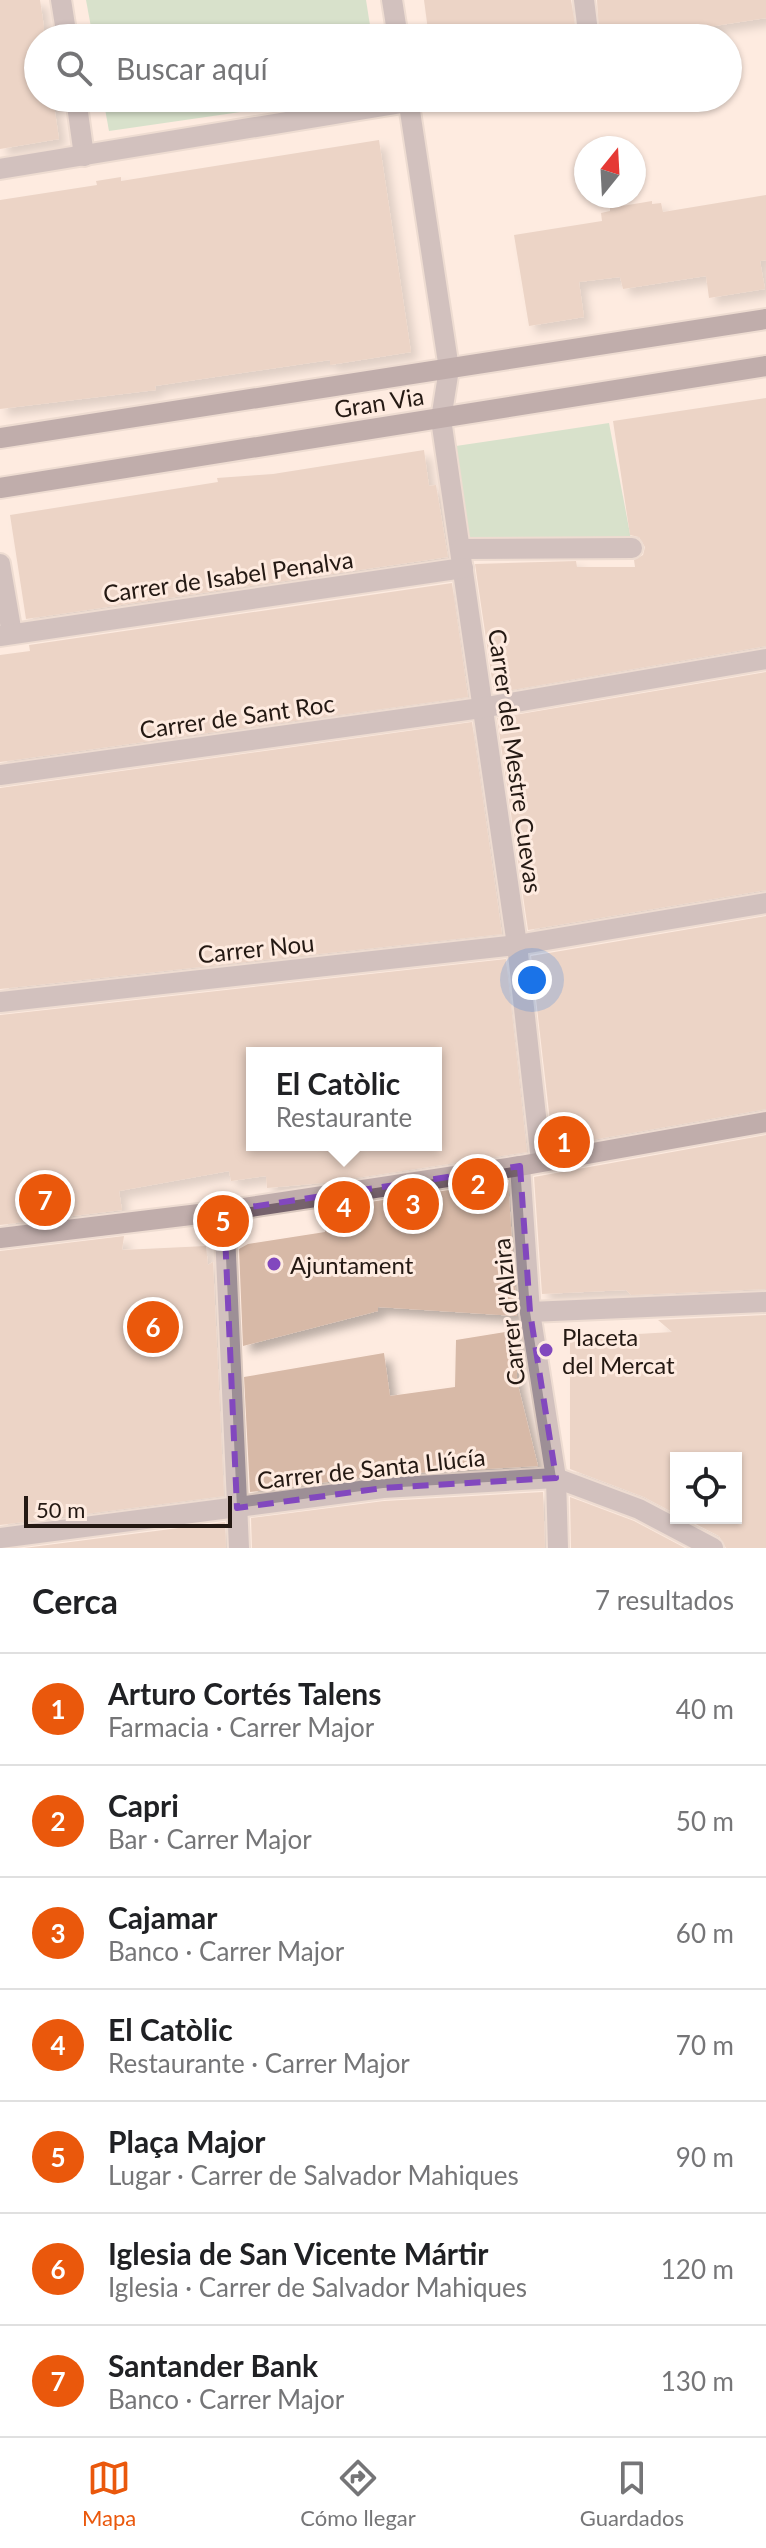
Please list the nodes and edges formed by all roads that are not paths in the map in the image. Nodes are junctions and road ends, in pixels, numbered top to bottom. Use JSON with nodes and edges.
{"nodes":[{"id":1,"x":61,"y":0,"type":"edge"},
{"id":2,"x":392,"y":0,"type":"edge"},
{"id":3,"x":584,"y":0,"type":"edge"},
{"id":4,"x":65,"y":24,"type":"edge"},
{"id":5,"x":396,"y":24,"type":"edge"},
{"id":6,"x":587,"y":24,"type":"edge"},
{"id":7,"x":78,"y":112,"type":"edge"},
{"id":8,"x":339,"y":112,"type":"edge"},
{"id":9,"x":410,"y":112,"type":"edge"},
{"id":10,"x":84,"y":156,"type":"junction"},
{"id":11,"x":0,"y":169,"type":"edge"},
{"id":12,"x":766,"y":319,"type":"edge"},
{"id":13,"x":766,"y":366,"type":"edge"},
{"id":14,"x":449,"y":369,"type":"junction"},
{"id":15,"x":441,"y":419,"type":"junction"},
{"id":16,"x":0,"y":438,"type":"edge"},
{"id":17,"x":0,"y":488,"type":"edge"},
{"id":18,"x":632,"y":548,"type":"dead end"},
{"id":19,"x":462,"y":559,"type":"junction"},
{"id":20,"x":0,"y":564,"type":"edge"},
{"id":21,"x":6,"y":635,"type":"edge"},
{"id":22,"x":766,"y":659,"type":"edge"},
{"id":23,"x":481,"y":708,"type":"junction"},
{"id":24,"x":0,"y":775,"type":"edge"},
{"id":25,"x":766,"y":903,"type":"edge"},
{"id":26,"x":517,"y":945,"type":"junction"},
{"id":27,"x":0,"y":1002,"type":"edge"},
{"id":28,"x":766,"y":1122,"type":"edge"},
{"id":29,"x":541,"y":1161,"type":"junction"},
{"id":30,"x":520,"y":1166,"type":"junction"},
{"id":31,"x":224,"y":1211,"type":"junction"},
{"id":32,"x":0,"y":1238,"type":"edge"},
{"id":33,"x":766,"y":1302,"type":"edge"},
{"id":34,"x":530,"y":1312,"type":"junction"},
{"id":35,"x":556,"y":1478,"type":"junction"},
{"id":36,"x":237,"y":1508,"type":"junction"},
{"id":37,"x":0,"y":1538,"type":"edge"},
{"id":38,"x":239,"y":1548,"type":"edge"},
{"id":39,"x":558,"y":1548,"type":"edge"},
{"id":40,"x":713,"y":1548,"type":"edge"}],
"edges":[{"from":1,"to":4,"type":"street"},
{"from":2,"to":5,"type":"street"},
{"from":3,"to":6,"type":"street"},
{"from":7,"to":10,"type":"street"},
{"from":8,"to":10,"type":"street"},
{"from":9,"to":14,"type":"street","name":"Carrer del Mestre Cuevas"},
{"from":10,"to":11,"type":"street"},
{"from":12,"to":14,"type":"street","name":"Gran Via"},
{"from":13,"to":15,"type":"street","name":"Gran Via"},
{"from":14,"to":15,"type":"street","name":"Carrer del Mestre Cuevas"},
{"from":14,"to":16,"type":"street","name":"Gran Via"},
{"from":15,"to":17,"type":"street","name":"Gran Via"},
{"from":15,"to":19,"type":"street","name":"Carrer del Mestre Cuevas"},
{"from":18,"to":19,"type":"street","name":"Carrer de Isabel Penalva"},
{"from":19,"to":21,"type":"street","name":"Carrer de Isabel Penalva"},
{"from":19,"to":23,"type":"street","name":"Carrer del Mestre Cuevas"},
{"from":20,"to":21,"type":"street"},
{"from":22,"to":23,"type":"street","name":"Carrer de Sant Roc"},
{"from":23,"to":24,"type":"street","name":"Carrer de Sant Roc"},
{"from":23,"to":26,"type":"street","name":"Carrer del Mestre Cuevas"},
{"from":25,"to":26,"type":"street","name":"Carrer Nou"},
{"from":26,"to":27,"type":"street","name":"Carrer Nou"},
{"from":26,"to":29,"type":"street","name":"Carrer del Mestre Cuevas"},
{"from":28,"to":29,"type":"street"},
{"from":29,"to":30,"type":"street"},
{"from":30,"to":31,"type":"street"},
{"from":30,"to":34,"type":"street","name":"Carrer d'Alzira"},
{"from":31,"to":32,"type":"street"},
{"from":31,"to":36,"type":"street"},
{"from":33,"to":34,"type":"street"},
{"from":34,"to":35,"type":"street","name":"Carrer d'Alzira"},
{"from":35,"to":36,"type":"street","name":"Carrer de Santa Llúcía"},
{"from":35,"to":39,"type":"street","name":"Carrer d'Alzira"},
{"from":35,"to":40,"type":"street"},
{"from":36,"to":37,"type":"street","name":"Carrer de Santa Llúcía"},
{"from":36,"to":38,"type":"street"}]}
